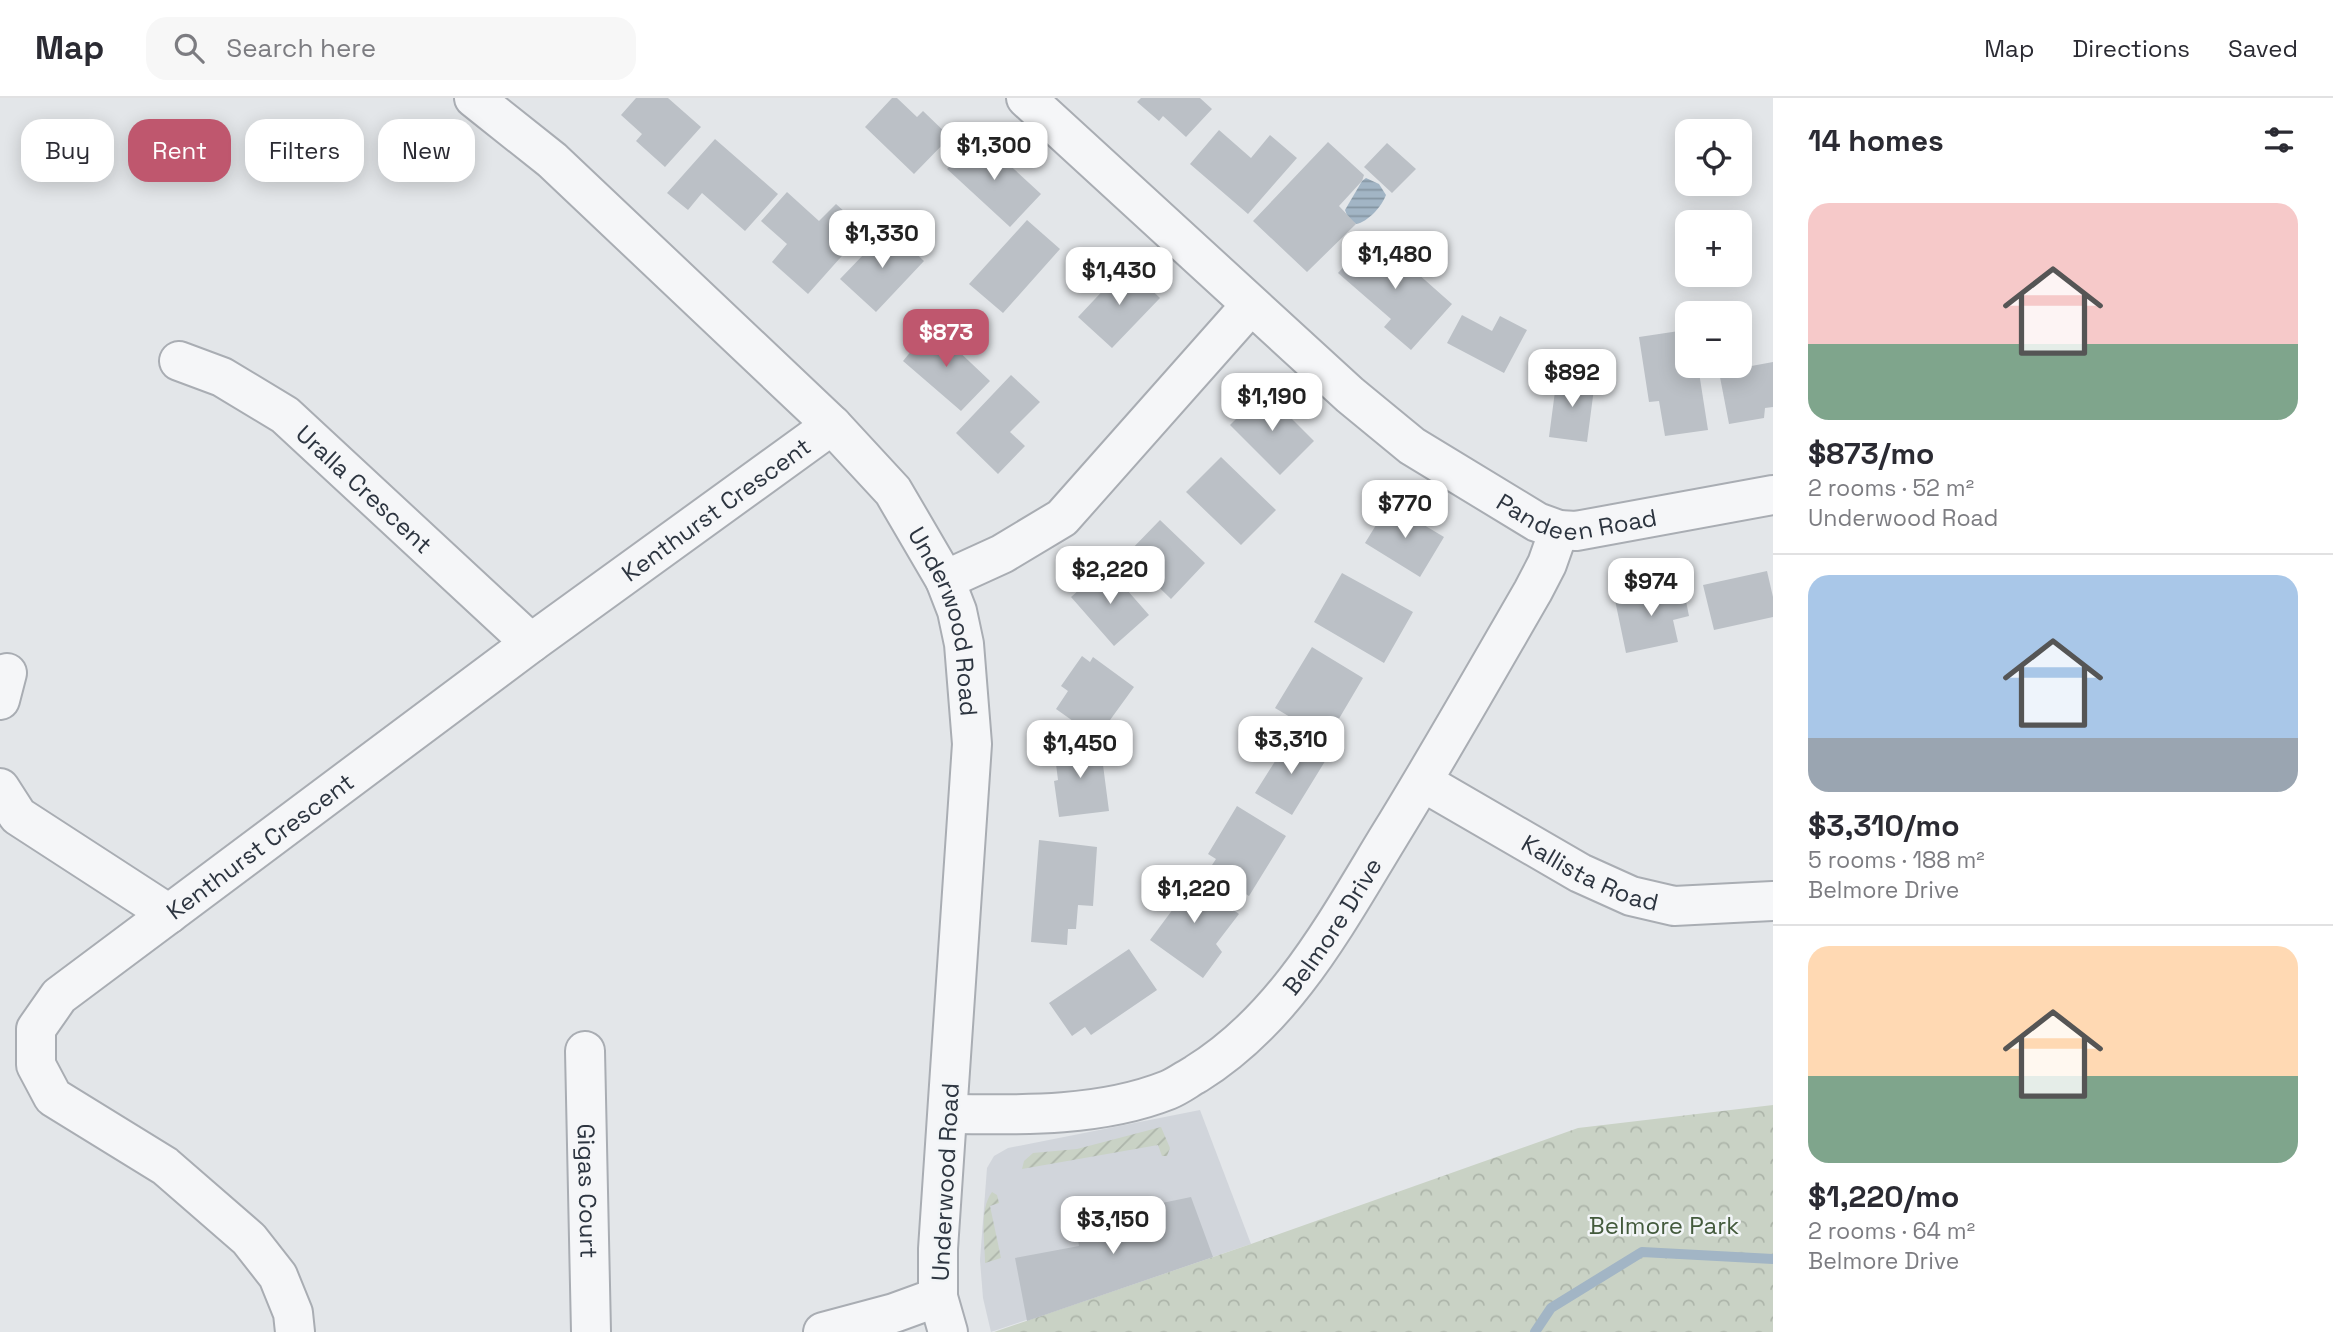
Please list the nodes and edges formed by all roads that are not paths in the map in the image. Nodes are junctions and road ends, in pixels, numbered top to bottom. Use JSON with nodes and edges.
{"nodes":[{"id":1,"x":474,"y":98,"type":"edge"},
{"id":2,"x":1026,"y":98,"type":"edge"},
{"id":3,"x":1250,"y":306,"type":"junction"},
{"id":4,"x":179,"y":361,"type":"dead end"},
{"id":5,"x":832,"y":425,"type":"junction"},
{"id":6,"x":1773,"y":495,"type":"edge"},
{"id":7,"x":1559,"y":530,"type":"junction"},
{"id":8,"x":945,"y":580,"type":"junction"},
{"id":9,"x":531,"y":643,"type":"junction"},
{"id":10,"x":1423,"y":782,"type":"junction"},
{"id":11,"x":0,"y":788,"type":"edge"},
{"id":12,"x":1773,"y":901,"type":"edge"},
{"id":13,"x":169,"y":914,"type":"junction"},
{"id":14,"x":585,"y":1051,"type":"dead end"},
{"id":15,"x":948,"y":1114,"type":"junction"},
{"id":16,"x":943,"y":1315,"type":"edge"},
{"id":17,"x":295,"y":1332,"type":"edge"},
{"id":18,"x":591,"y":1332,"type":"edge"},
{"id":19,"x":823,"y":1332,"type":"edge"}],
"edges":[{"from":1,"to":5,"type":"street","name":"Underwood Road"},
{"from":2,"to":3,"type":"street","name":"Pandeen Road"},
{"from":3,"to":7,"type":"street","name":"Pandeen Road"},
{"from":3,"to":8,"type":"street"},
{"from":4,"to":9,"type":"street","name":"Uralla Crescent"},
{"from":5,"to":8,"type":"street","name":"Underwood Road"},
{"from":5,"to":9,"type":"street","name":"Kenthurst Crescent"},
{"from":6,"to":7,"type":"street","name":"Pandeen Road"},
{"from":7,"to":10,"type":"street","name":"Belmore Drive"},
{"from":8,"to":15,"type":"street","name":"Underwood Road"},
{"from":9,"to":13,"type":"street","name":"Kenthurst Crescent"},
{"from":10,"to":12,"type":"street","name":"Kallista Road"},
{"from":10,"to":15,"type":"street","name":"Belmore Drive"},
{"from":11,"to":13,"type":"street"},
{"from":13,"to":17,"type":"street","name":"Kenthurst Crescent"},
{"from":14,"to":18,"type":"street","name":"Gigas Court"},
{"from":15,"to":16,"type":"street","name":"Underwood Road"},
{"from":16,"to":19,"type":"street"}]}
